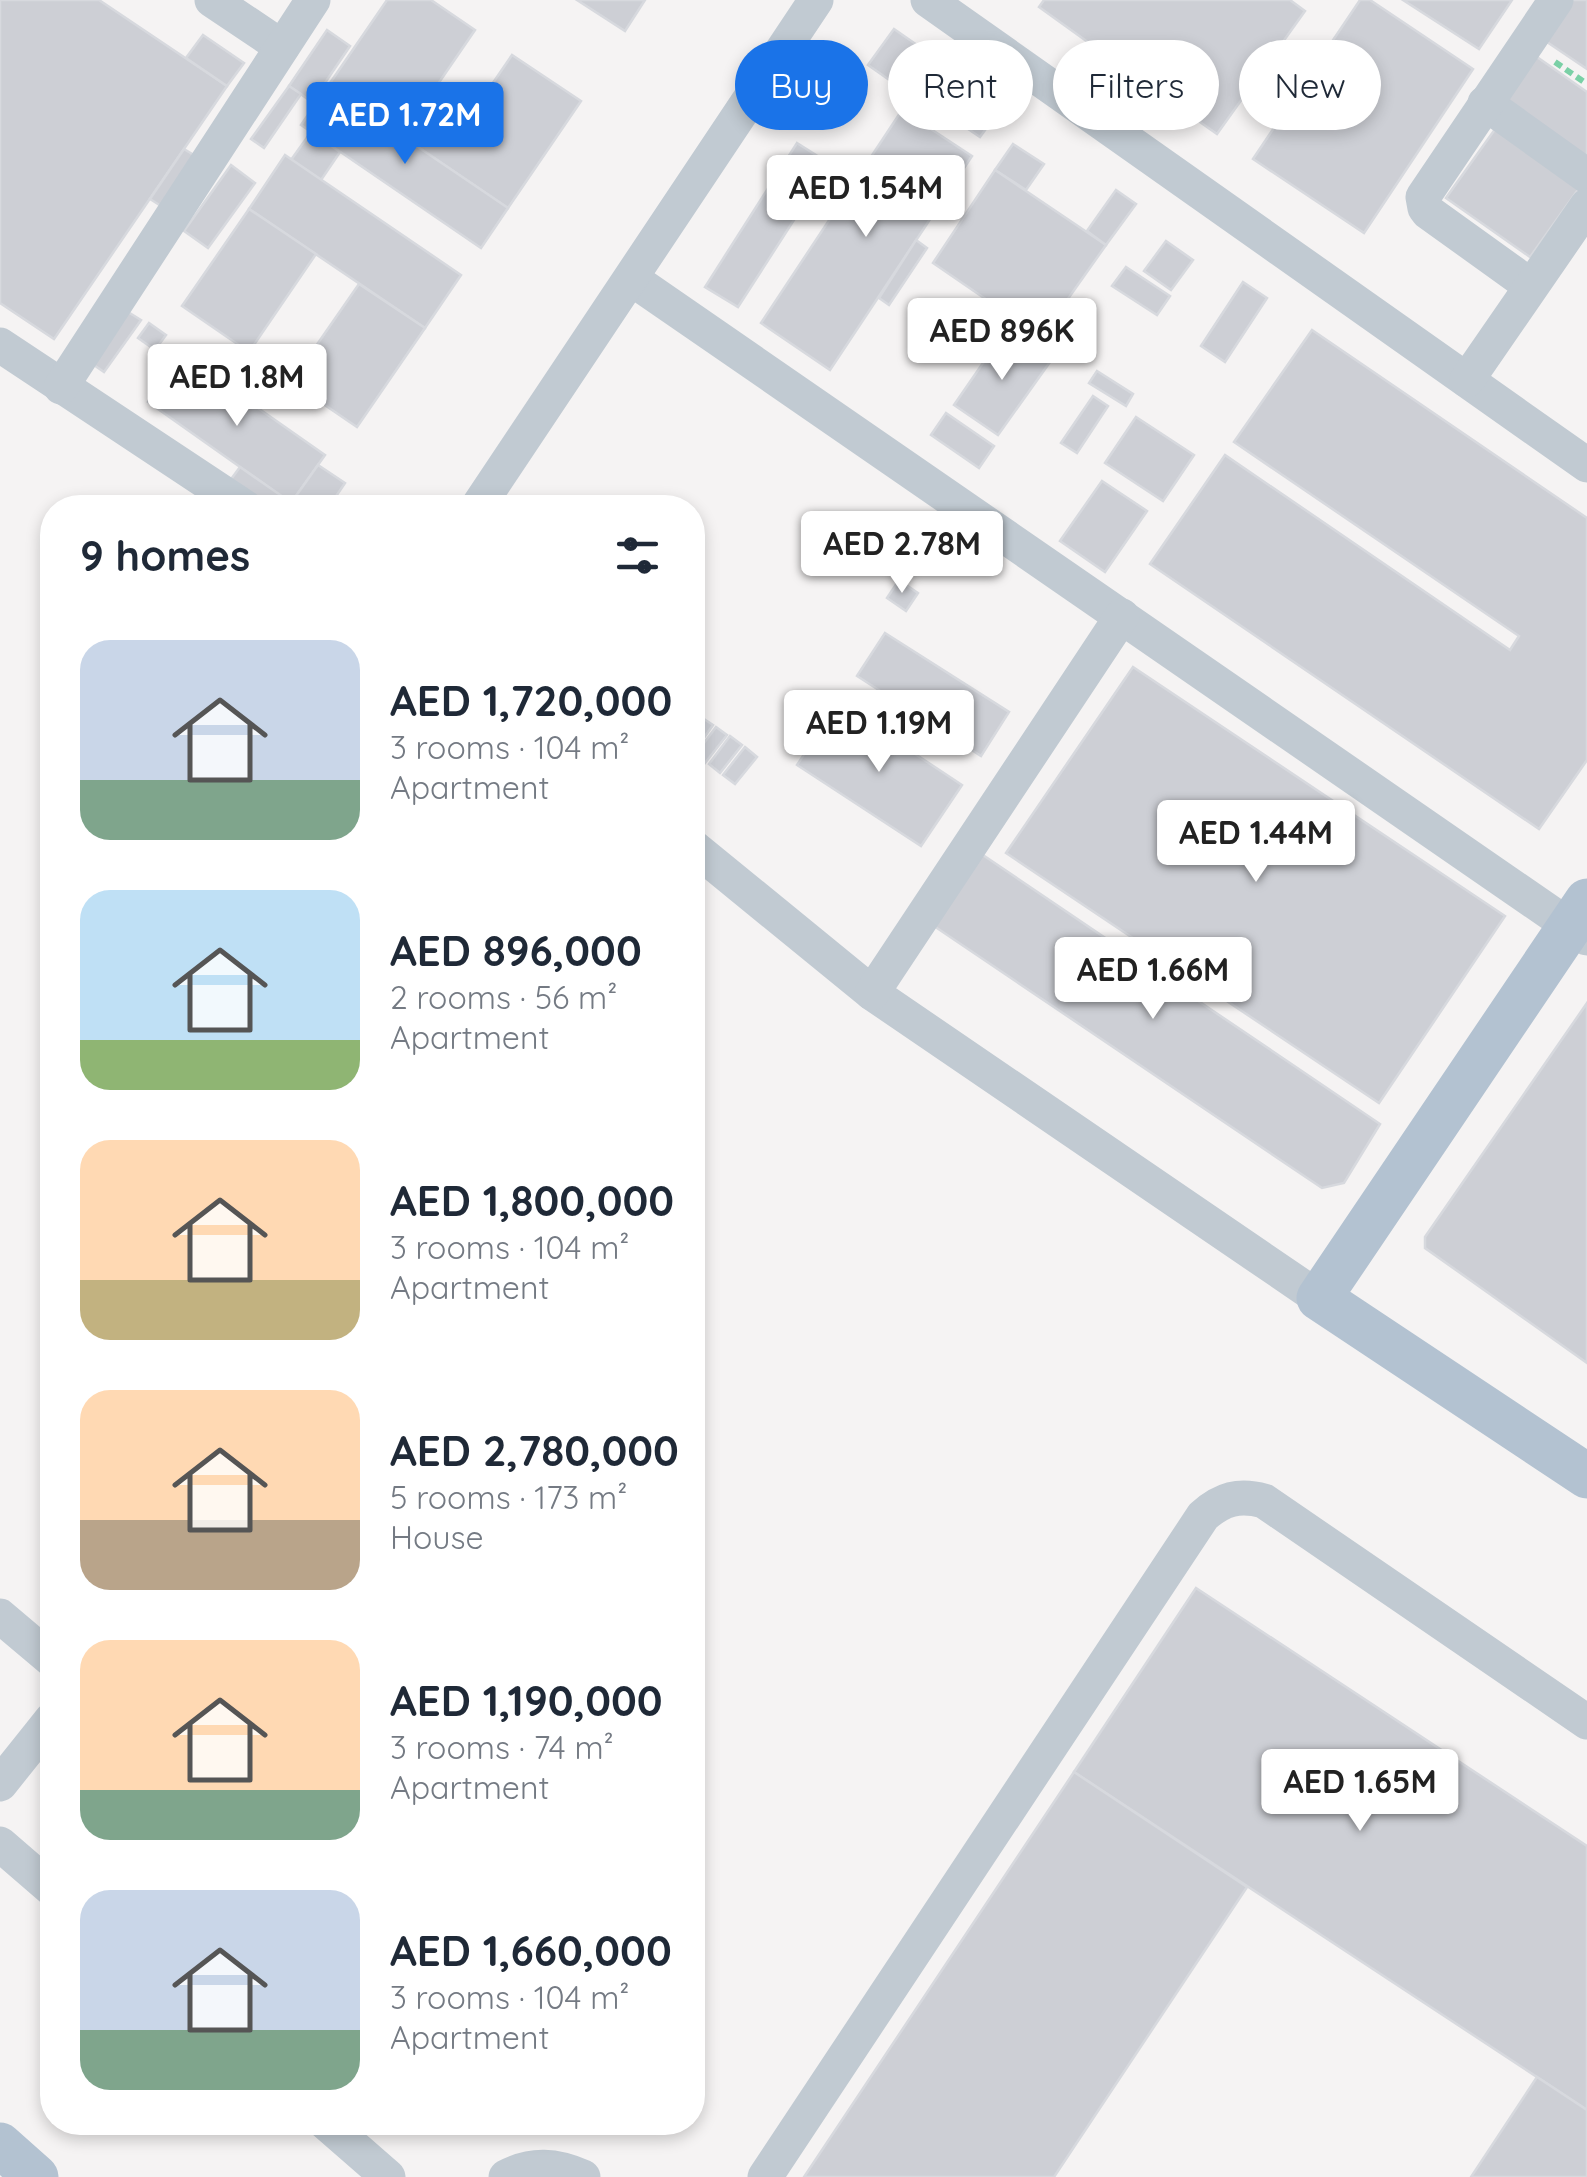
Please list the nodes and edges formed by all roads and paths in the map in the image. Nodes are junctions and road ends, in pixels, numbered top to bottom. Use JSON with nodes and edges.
{"nodes":[{"id":1,"x":212,"y":0,"type":"edge"},
{"id":2,"x":313,"y":0,"type":"edge"},
{"id":3,"x":816,"y":0,"type":"edge"},
{"id":4,"x":928,"y":0,"type":"edge"},
{"id":5,"x":1556,"y":0,"type":"edge"},
{"id":6,"x":282,"y":47,"type":"junction"},
{"id":7,"x":1485,"y":103,"type":"junction"},
{"id":8,"x":1587,"y":176,"type":"edge"},
{"id":9,"x":1587,"y":206,"type":"edge"},
{"id":10,"x":632,"y":280,"type":"junction"},
{"id":11,"x":1531,"y":286,"type":"junction"},
{"id":12,"x":0,"y":344,"type":"edge"},
{"id":13,"x":1466,"y":380,"type":"junction"},
{"id":14,"x":61,"y":386,"type":"junction"},
{"id":15,"x":1587,"y":465,"type":"edge"},
{"id":16,"x":226,"y":495,"type":"edge"},
{"id":17,"x":487,"y":495,"type":"edge"},
{"id":18,"x":1122,"y":616,"type":"junction"},
{"id":19,"x":705,"y":857,"type":"edge"},
{"id":20,"x":1581,"y":921,"type":"edge"},
{"id":21,"x":872,"y":993,"type":"junction"},
{"id":22,"x":1319,"y":1298,"type":"junction"},
{"id":23,"x":1587,"y":1476,"type":"edge"},
{"id":24,"x":0,"y":1616,"type":"edge"},
{"id":25,"x":40,"y":1650,"type":"edge"},
{"id":26,"x":1587,"y":1722,"type":"edge"},
{"id":27,"x":40,"y":1733,"type":"edge"},
{"id":28,"x":0,"y":1784,"type":"edge"},
{"id":29,"x":0,"y":1844,"type":"edge"},
{"id":30,"x":40,"y":1879,"type":"edge"},
{"id":31,"x":339,"y":2135,"type":"edge"},
{"id":32,"x":0,"y":2145,"type":"edge"},
{"id":33,"x":36,"y":2177,"type":"edge"},
{"id":34,"x":388,"y":2177,"type":"edge"},
{"id":35,"x":506,"y":2177,"type":"edge"},
{"id":36,"x":582,"y":2177,"type":"edge"},
{"id":37,"x":764,"y":2177,"type":"edge"}],
"edges":[{"from":1,"to":6,"type":"street"},
{"from":2,"to":6,"type":"street"},
{"from":3,"to":10,"type":"street"},
{"from":4,"to":13,"type":"street"},
{"from":5,"to":7,"type":"street"},
{"from":6,"to":14,"type":"street"},
{"from":7,"to":8,"type":"street"},
{"from":7,"to":11,"type":"street"},
{"from":9,"to":11,"type":"street"},
{"from":10,"to":17,"type":"street"},
{"from":10,"to":18,"type":"street"},
{"from":11,"to":13,"type":"street"},
{"from":12,"to":14,"type":"street"},
{"from":13,"to":15,"type":"street"},
{"from":14,"to":16,"type":"street"},
{"from":18,"to":20,"type":"street"},
{"from":18,"to":21,"type":"street"},
{"from":19,"to":21,"type":"street"},
{"from":20,"to":22,"type":"main road"},
{"from":21,"to":22,"type":"street"},
{"from":22,"to":23,"type":"main road"},
{"from":24,"to":25,"type":"street"},
{"from":26,"to":37,"type":"street"},
{"from":27,"to":28,"type":"street"},
{"from":29,"to":30,"type":"street"},
{"from":31,"to":34,"type":"street"},
{"from":32,"to":33,"type":"main road"},
{"from":35,"to":36,"type":"street"}]}
